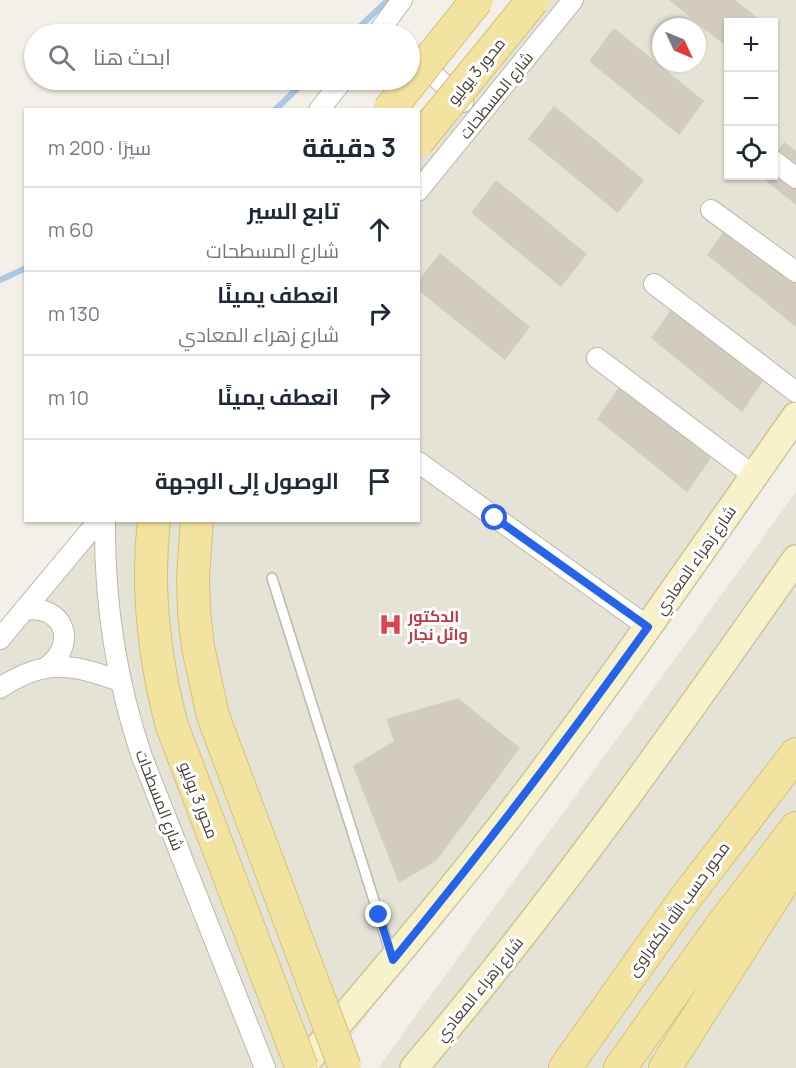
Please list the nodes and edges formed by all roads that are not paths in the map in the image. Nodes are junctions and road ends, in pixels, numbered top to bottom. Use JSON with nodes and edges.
{"nodes":[{"id":1,"x":402,"y":0,"type":"edge"},
{"id":2,"x":477,"y":0,"type":"edge"},
{"id":3,"x":533,"y":0,"type":"edge"},
{"id":4,"x":573,"y":0,"type":"edge"},
{"id":5,"x":387,"y":24,"type":"edge"},
{"id":6,"x":420,"y":62,"type":"edge"},
{"id":7,"x":420,"y":71,"type":"edge"},
{"id":8,"x":335,"y":90,"type":"edge"},
{"id":9,"x":405,"y":90,"type":"edge"},
{"id":10,"x":321,"y":108,"type":"edge"},
{"id":11,"x":391,"y":108,"type":"edge"},
{"id":12,"x":479,"y":117,"type":"junction"},
{"id":13,"x":420,"y":139,"type":"edge"},
{"id":14,"x":778,"y":164,"type":"edge"},
{"id":15,"x":796,"y":178,"type":"edge"},
{"id":16,"x":420,"y":189,"type":"edge"},
{"id":17,"x":711,"y":210,"type":"dead end"},
{"id":18,"x":796,"y":272,"type":"edge"},
{"id":19,"x":654,"y":284,"type":"dead end"},
{"id":20,"x":597,"y":358,"type":"dead end"},
{"id":21,"x":796,"y":392,"type":"edge"},
{"id":22,"x":796,"y":416,"type":"edge"},
{"id":23,"x":420,"y":463,"type":"edge"},
{"id":24,"x":754,"y":476,"type":"junction"},
{"id":25,"x":97,"y":522,"type":"edge"},
{"id":26,"x":105,"y":522,"type":"edge"},
{"id":27,"x":154,"y":522,"type":"edge"},
{"id":28,"x":197,"y":522,"type":"edge"},
{"id":29,"x":796,"y":559,"type":"edge"},
{"id":30,"x":272,"y":578,"type":"dead end"},
{"id":31,"x":24,"y":610,"type":"junction"},
{"id":32,"x":648,"y":627,"type":"junction"},
{"id":33,"x":0,"y":639,"type":"edge"},
{"id":34,"x":48,"y":666,"type":"junction"},
{"id":35,"x":120,"y":681,"type":"junction"},
{"id":36,"x":0,"y":688,"type":"edge"},
{"id":37,"x":796,"y":754,"type":"edge"},
{"id":38,"x":796,"y":828,"type":"edge"},
{"id":39,"x":796,"y":862,"type":"edge"},
{"id":40,"x":393,"y":960,"type":"junction"},
{"id":41,"x":265,"y":1068,"type":"edge"},
{"id":42,"x":302,"y":1068,"type":"edge"},
{"id":43,"x":345,"y":1068,"type":"edge"},
{"id":44,"x":414,"y":1068,"type":"edge"},
{"id":45,"x":565,"y":1068,"type":"edge"},
{"id":46,"x":620,"y":1068,"type":"edge"},
{"id":47,"x":665,"y":1068,"type":"edge"}],
"edges":[{"from":1,"to":5,"type":"street"},
{"from":2,"to":7,"type":"main road","bridge":true},
{"from":3,"to":13,"type":"main road","name":"محور 3 يوليو","bridge":true},
{"from":4,"to":12,"type":"street","name":"شارع المسطحات"},
{"from":6,"to":12,"type":"street"},
{"from":8,"to":10,"type":"street"},
{"from":9,"to":11,"type":"main road","bridge":true},
{"from":12,"to":16,"type":"street","name":"شارع المسطحات"},
{"from":14,"to":15,"type":"street"},
{"from":17,"to":18,"type":"street"},
{"from":19,"to":21,"type":"street"},
{"from":20,"to":24,"type":"street"},
{"from":22,"to":24,"type":"main road","name":"شارع زهراء المعادي"},
{"from":23,"to":32,"type":"street"},
{"from":24,"to":32,"type":"main road","name":"شارع زهراء المعادي"},
{"from":25,"to":31,"type":"street"},
{"from":26,"to":35,"type":"street","name":"شارع المسطحات"},
{"from":27,"to":42,"type":"main road","name":"محور 3 يوليو","bridge":true},
{"from":28,"to":43,"type":"main road","bridge":true},
{"from":29,"to":44,"type":"main road","name":"شارع زهراء المعادي"},
{"from":30,"to":40,"type":"lane"},
{"from":31,"to":33,"type":"street"},
{"from":31,"to":34,"type":"street"},
{"from":32,"to":40,"type":"main road","name":"شارع زهراء المعادي"},
{"from":34,"to":35,"type":"street"},
{"from":34,"to":36,"type":"street"},
{"from":35,"to":41,"type":"street","name":"شارع المسطحات"},
{"from":37,"to":45,"type":"main road","name":"محور حسب الله الكفراوى"},
{"from":38,"to":46,"type":"main road"},
{"from":39,"to":47,"type":"main road"},
{"from":40,"to":42,"type":"main road","name":"شارع زهراء المعادي"}]}
